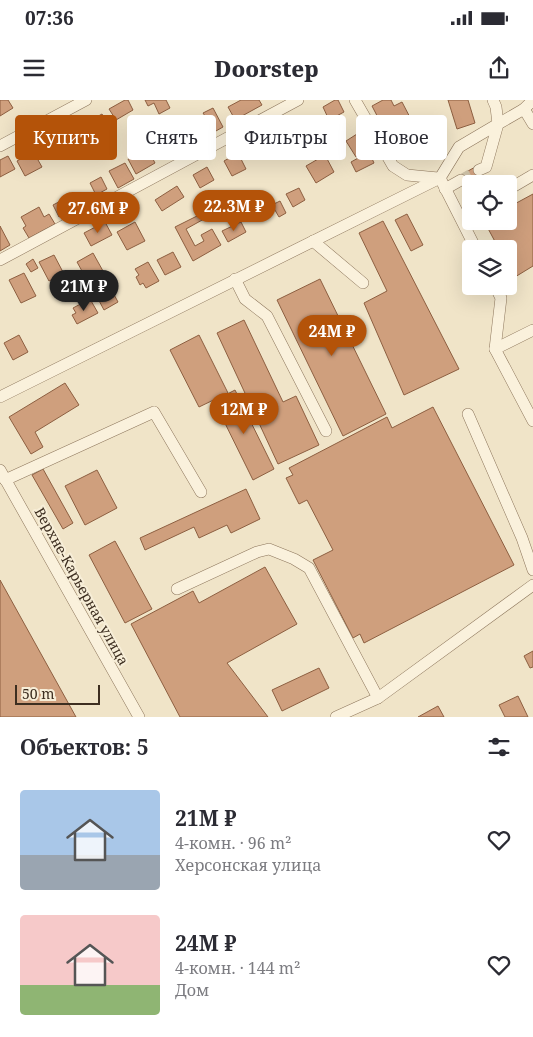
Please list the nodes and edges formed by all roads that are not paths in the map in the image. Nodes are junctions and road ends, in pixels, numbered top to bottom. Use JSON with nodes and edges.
{"nodes":[{"id":1,"x":86,"y":100,"type":"edge"},
{"id":2,"x":298,"y":100,"type":"edge"},
{"id":3,"x":355,"y":100,"type":"edge"},
{"id":4,"x":493,"y":100,"type":"edge"},
{"id":5,"x":533,"y":100,"type":"edge"},
{"id":6,"x":524,"y":109,"type":"junction"},
{"id":7,"x":498,"y":124,"type":"junction"},
{"id":8,"x":533,"y":124,"type":"edge"},
{"id":9,"x":0,"y":146,"type":"edge"},
{"id":10,"x":479,"y":170,"type":"tunnel mouth"},
{"id":11,"x":533,"y":175,"type":"edge"},
{"id":12,"x":461,"y":180,"type":"tunnel mouth"},
{"id":13,"x":443,"y":183,"type":"junction"},
{"id":14,"x":517,"y":184,"type":"edge"},
{"id":15,"x":472,"y":240,"type":"edge"},
{"id":16,"x":313,"y":241,"type":"junction"},
{"id":17,"x":0,"y":260,"type":"edge"},
{"id":18,"x":235,"y":279,"type":"junction"},
{"id":19,"x":363,"y":283,"type":"dead end"},
{"id":20,"x":500,"y":295,"type":"edge"},
{"id":21,"x":533,"y":330,"type":"edge"},
{"id":22,"x":495,"y":349,"type":"junction"},
{"id":23,"x":0,"y":397,"type":"edge"},
{"id":24,"x":468,"y":414,"type":"dead end"},
{"id":25,"x":533,"y":421,"type":"edge"},
{"id":26,"x":326,"y":431,"type":"dead end"},
{"id":27,"x":2,"y":475,"type":"edge"},
{"id":28,"x":201,"y":492,"type":"dead end"},
{"id":29,"x":533,"y":570,"type":"edge"},
{"id":30,"x":533,"y":585,"type":"edge"},
{"id":31,"x":177,"y":589,"type":"dead end"},
{"id":32,"x":378,"y":698,"type":"junction"},
{"id":33,"x":139,"y":717,"type":"edge"},
{"id":34,"x":336,"y":717,"type":"edge"}],
"edges":[{"from":1,"to":9,"type":"street"},
{"from":2,"to":17,"type":"street"},
{"from":3,"to":13,"type":"street"},
{"from":4,"to":7,"type":"street"},
{"from":5,"to":6,"type":"street"},
{"from":6,"to":7,"type":"street"},
{"from":6,"to":8,"type":"street"},
{"from":7,"to":10,"type":"street"},
{"from":7,"to":13,"type":"street"},
{"from":11,"to":14,"type":"street"},
{"from":12,"to":13,"type":"street"},
{"from":13,"to":15,"type":"street"},
{"from":13,"to":16,"type":"street"},
{"from":16,"to":18,"type":"street"},
{"from":16,"to":19,"type":"street"},
{"from":18,"to":23,"type":"street"},
{"from":18,"to":26,"type":"street"},
{"from":20,"to":22,"type":"street"},
{"from":21,"to":22,"type":"street"},
{"from":22,"to":25,"type":"street"},
{"from":24,"to":29,"type":"street"},
{"from":27,"to":28,"type":"street"},
{"from":27,"to":33,"type":"street","name":"Верхне-Карьерная улица"},
{"from":30,"to":32,"type":"street"},
{"from":31,"to":32,"type":"street"},
{"from":32,"to":34,"type":"street"}]}
